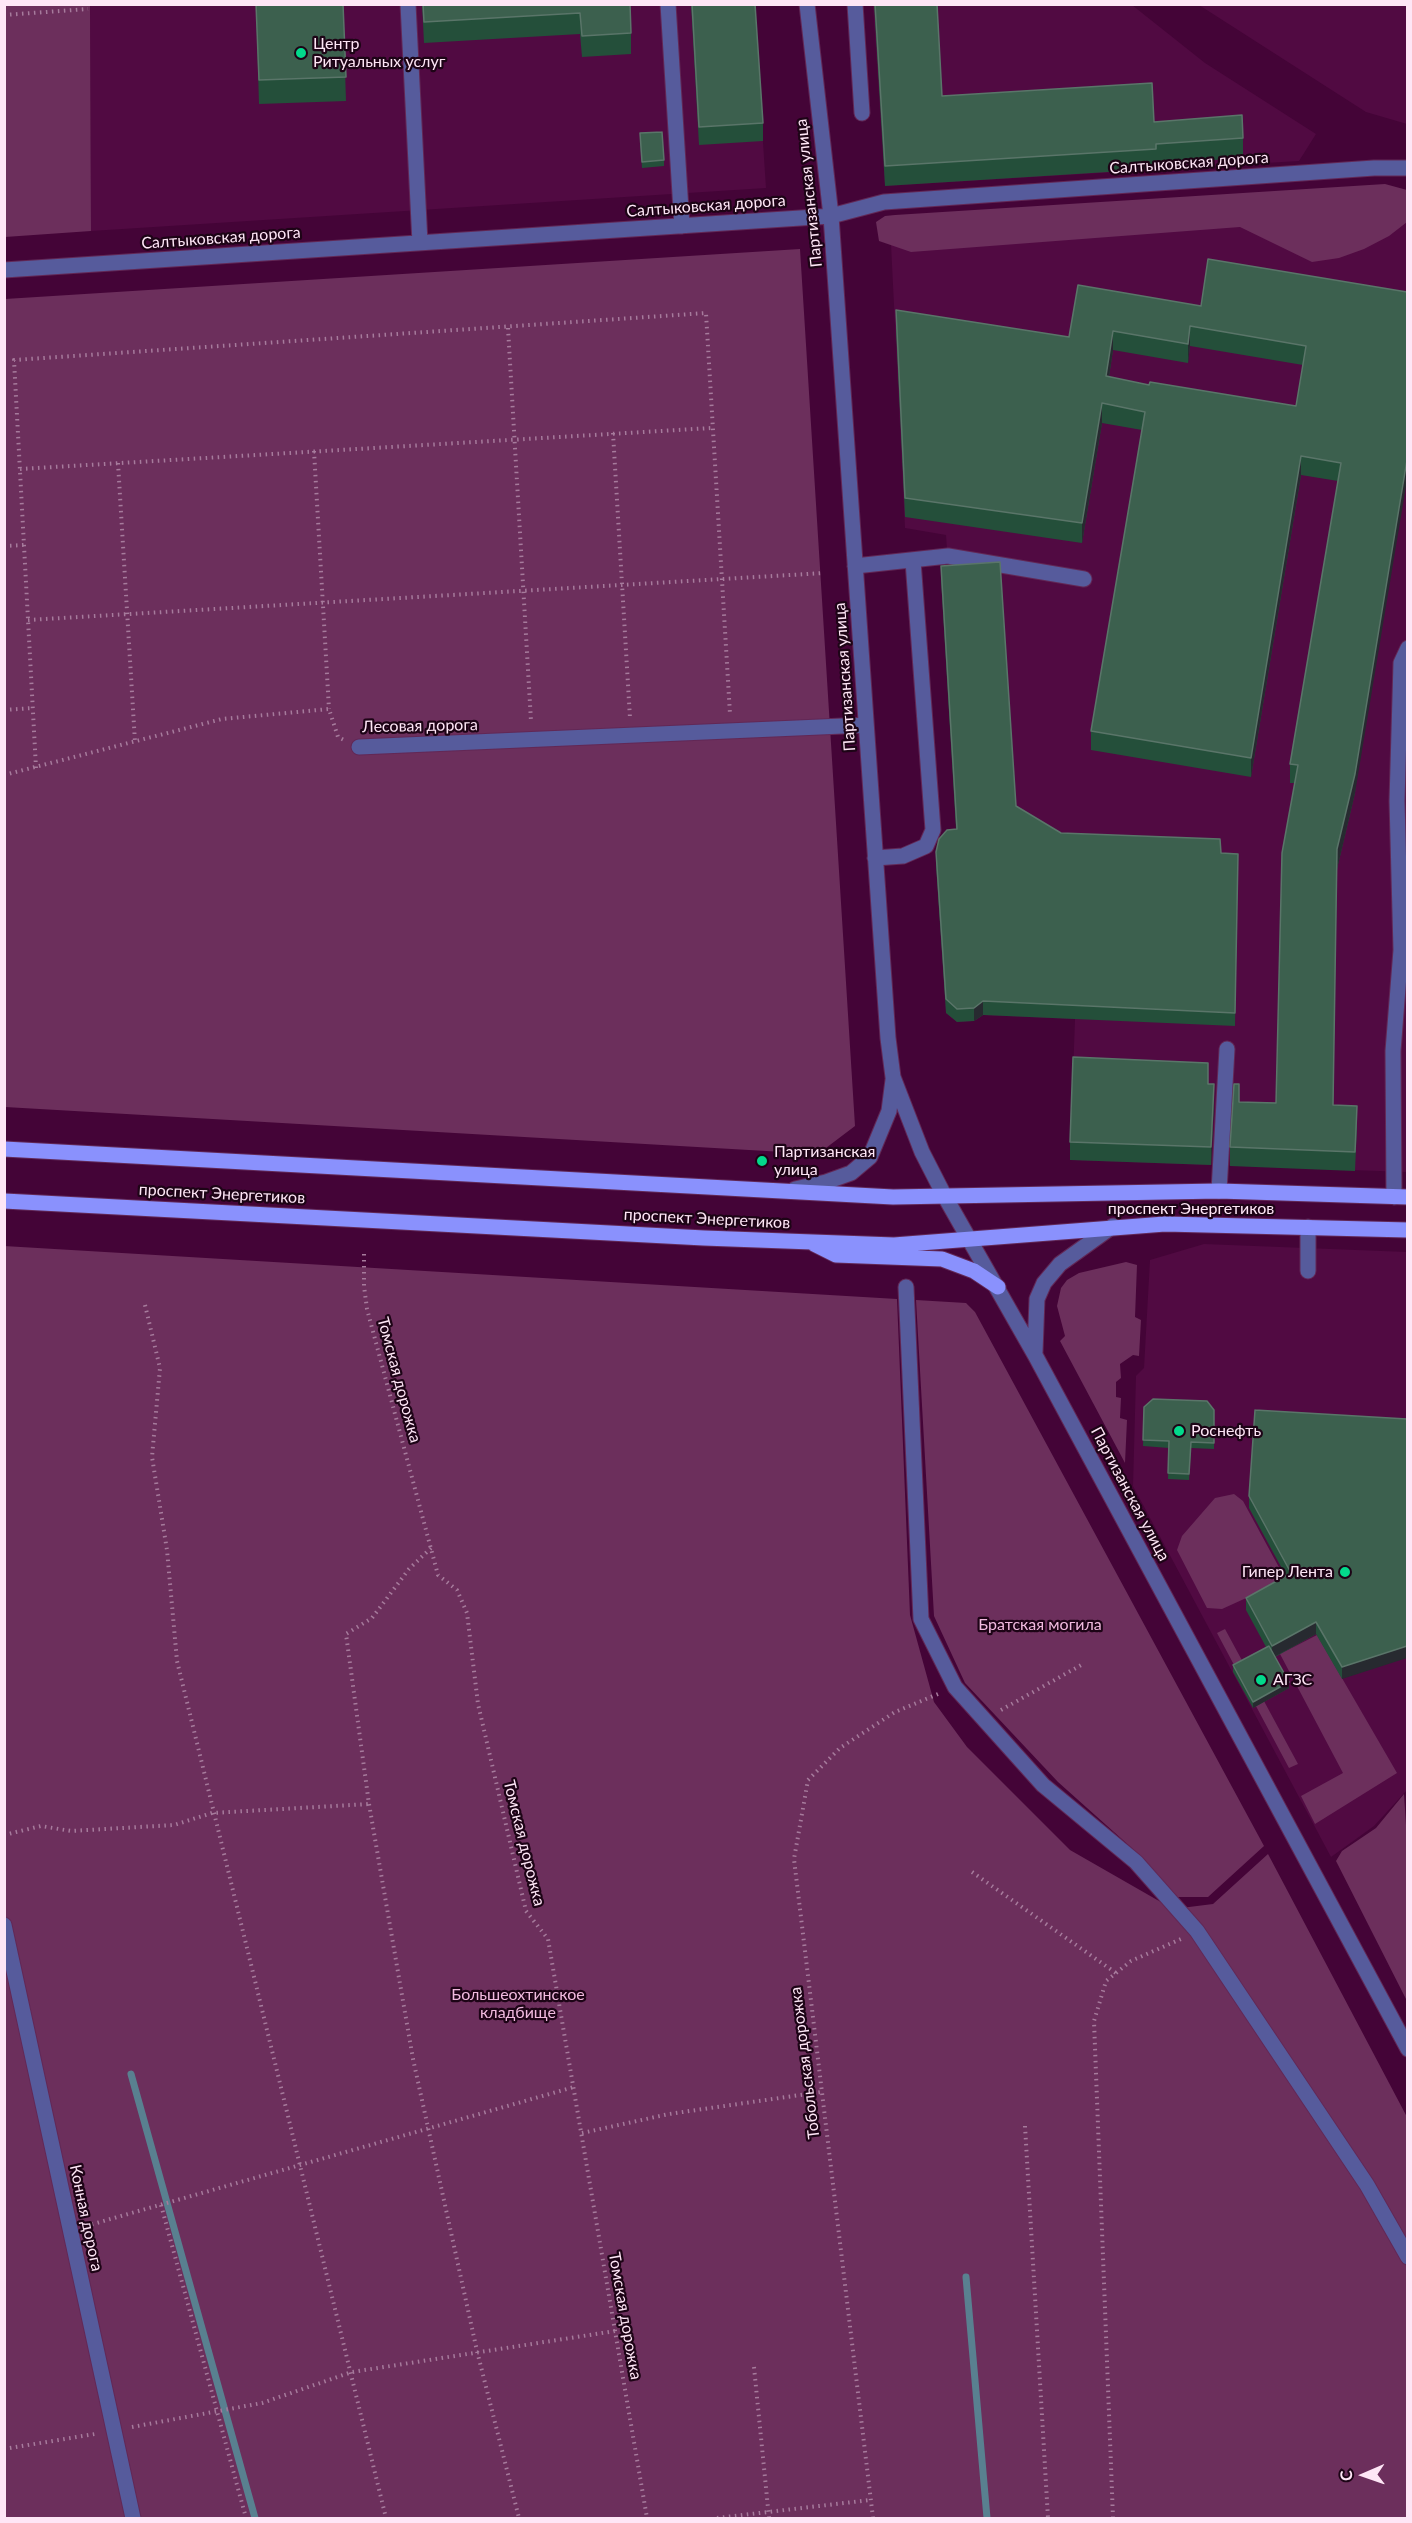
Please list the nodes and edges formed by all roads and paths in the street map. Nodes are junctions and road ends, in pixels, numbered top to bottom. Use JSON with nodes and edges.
{"nodes":[{"id":1,"x":408,"y":4,"type":"edge"},
{"id":2,"x":668,"y":4,"type":"edge"},
{"id":3,"x":807,"y":4,"type":"edge"},
{"id":4,"x":855,"y":4,"type":"edge"},
{"id":5,"x":88,"y":9,"type":"dead end"},
{"id":6,"x":4,"y":15,"type":"edge"},
{"id":7,"x":862,"y":113,"type":"dead end"},
{"id":8,"x":1374,"y":168,"type":"junction"},
{"id":9,"x":1407,"y":168,"type":"edge"},
{"id":10,"x":1407,"y":180,"type":"edge"},
{"id":11,"x":831,"y":216,"type":"junction"},
{"id":12,"x":682,"y":226,"type":"junction"},
{"id":13,"x":420,"y":243,"type":"junction"},
{"id":14,"x":4,"y":270,"type":"edge"},
{"id":15,"x":508,"y":327,"type":"junction"},
{"id":16,"x":711,"y":428,"type":"junction"},
{"id":17,"x":613,"y":434,"type":"junction"},
{"id":18,"x":514,"y":439,"type":"junction"},
{"id":19,"x":314,"y":451,"type":"junction"},
{"id":20,"x":118,"y":463,"type":"junction"},
{"id":21,"x":20,"y":469,"type":"junction"},
{"id":22,"x":24,"y":545,"type":"junction"},
{"id":23,"x":4,"y":546,"type":"edge"},
{"id":24,"x":913,"y":561,"type":"junction"},
{"id":25,"x":855,"y":566,"type":"junction"},
{"id":26,"x":824,"y":573,"type":"dead end"},
{"id":27,"x":721,"y":579,"type":"junction"},
{"id":28,"x":1084,"y":579,"type":"dead end"},
{"id":29,"x":622,"y":585,"type":"junction"},
{"id":30,"x":523,"y":590,"type":"junction"},
{"id":31,"x":323,"y":602,"type":"junction"},
{"id":32,"x":127,"y":614,"type":"junction"},
{"id":33,"x":28,"y":620,"type":"junction"},
{"id":34,"x":1407,"y":648,"type":"edge"},
{"id":35,"x":33,"y":708,"type":"junction"},
{"id":36,"x":329,"y":709,"type":"junction"},
{"id":37,"x":4,"y":710,"type":"edge"},
{"id":38,"x":866,"y":725,"type":"junction"},
{"id":39,"x":731,"y":732,"type":"junction"},
{"id":40,"x":631,"y":736,"type":"junction"},
{"id":41,"x":532,"y":740,"type":"junction"},
{"id":42,"x":135,"y":742,"type":"junction"},
{"id":43,"x":359,"y":747,"type":"joint"},
{"id":44,"x":36,"y":768,"type":"junction"},
{"id":45,"x":4,"y":775,"type":"edge"},
{"id":46,"x":875,"y":858,"type":"junction"},
{"id":47,"x":1227,"y":1049,"type":"dead end"},
{"id":48,"x":893,"y":1077,"type":"junction"},
{"id":49,"x":4,"y":1149,"type":"edge"},
{"id":50,"x":793,"y":1190,"type":"junction"},
{"id":51,"x":1219,"y":1191,"type":"junction"},
{"id":52,"x":944,"y":1195,"type":"junction"},
{"id":53,"x":1400,"y":1197,"type":"edge"},
{"id":54,"x":4,"y":1201,"type":"edge"},
{"id":55,"x":1113,"y":1226,"type":"junction"},
{"id":56,"x":1308,"y":1227,"type":"junction"},
{"id":57,"x":1407,"y":1230,"type":"edge"},
{"id":58,"x":968,"y":1240,"type":"junction"},
{"id":59,"x":809,"y":1242,"type":"junction"},
{"id":60,"x":364,"y":1254,"type":"dead end"},
{"id":61,"x":1308,"y":1271,"type":"dead end"},
{"id":62,"x":906,"y":1287,"type":"dead end"},
{"id":63,"x":998,"y":1287,"type":"junction"},
{"id":64,"x":145,"y":1305,"type":"dead end"},
{"id":65,"x":1035,"y":1355,"type":"junction"},
{"id":66,"x":431,"y":1548,"type":"junction"},
{"id":67,"x":1083,"y":1664,"type":"dead end"},
{"id":68,"x":955,"y":1687,"type":"junction"},
{"id":69,"x":984,"y":1719,"type":"junction"},
{"id":70,"x":369,"y":1804,"type":"junction"},
{"id":71,"x":212,"y":1813,"type":"junction"},
{"id":72,"x":4,"y":1835,"type":"edge"},
{"id":73,"x":972,"y":1872,"type":"dead end"},
{"id":74,"x":4,"y":1925,"type":"edge"},
{"id":75,"x":1197,"y":1931,"type":"junction"},
{"id":76,"x":1116,"y":1973,"type":"junction"},
{"id":77,"x":1407,"y":2049,"type":"edge"},
{"id":78,"x":574,"y":2087,"type":"junction"},
{"id":79,"x":820,"y":2092,"type":"junction"},
{"id":80,"x":1025,"y":2126,"type":"dead end"},
{"id":81,"x":428,"y":2128,"type":"junction"},
{"id":82,"x":582,"y":2133,"type":"junction"},
{"id":83,"x":300,"y":2165,"type":"junction"},
{"id":84,"x":161,"y":2205,"type":"junction"},
{"id":85,"x":71,"y":2230,"type":"junction"},
{"id":86,"x":1407,"y":2258,"type":"edge"},
{"id":87,"x":616,"y":2331,"type":"junction"},
{"id":88,"x":477,"y":2351,"type":"junction"},
{"id":89,"x":754,"y":2367,"type":"dead end"},
{"id":90,"x":352,"y":2372,"type":"junction"},
{"id":91,"x":217,"y":2412,"type":"junction"},
{"id":92,"x":114,"y":2430,"type":"junction"},
{"id":93,"x":4,"y":2449,"type":"edge"},
{"id":94,"x":870,"y":2500,"type":"junction"},
{"id":95,"x":768,"y":2512,"type":"junction"},
{"id":96,"x":133,"y":2518,"type":"edge"},
{"id":97,"x":246,"y":2518,"type":"edge"},
{"id":98,"x":386,"y":2518,"type":"edge"},
{"id":99,"x":519,"y":2518,"type":"edge"},
{"id":100,"x":647,"y":2518,"type":"edge"},
{"id":101,"x":717,"y":2518,"type":"edge"},
{"id":102,"x":769,"y":2518,"type":"edge"},
{"id":103,"x":873,"y":2518,"type":"edge"},
{"id":104,"x":1048,"y":2518,"type":"edge"},
{"id":105,"x":1113,"y":2518,"type":"edge"}],
"edges":[{"from":1,"to":13,"type":"street"},
{"from":2,"to":12,"type":"street"},
{"from":3,"to":11,"type":"street","name":"Партизанская улица"},
{"from":4,"to":7,"type":"street"},
{"from":5,"to":6,"type":"path"},
{"from":8,"to":9,"type":"street","name":"Салтыковская дорога"},
{"from":8,"to":10,"type":"street"},
{"from":8,"to":11,"type":"street","name":"Салтыковская дорога"},
{"from":11,"to":12,"type":"street","name":"Салтыковская дорога"},
{"from":11,"to":25,"type":"street","name":"Партизанская улица"},
{"from":12,"to":13,"type":"street","name":"Салтыковская дорога"},
{"from":13,"to":14,"type":"street","name":"Салтыковская дорога"},
{"from":15,"to":16,"type":"path"},
{"from":15,"to":18,"type":"path"},
{"from":15,"to":21,"type":"path"},
{"from":16,"to":17,"type":"path"},
{"from":16,"to":27,"type":"path"},
{"from":17,"to":18,"type":"path"},
{"from":17,"to":29,"type":"path"},
{"from":18,"to":19,"type":"path"},
{"from":18,"to":30,"type":"path"},
{"from":19,"to":20,"type":"path"},
{"from":19,"to":31,"type":"path","name":"Лесовая дорога"},
{"from":20,"to":21,"type":"path"},
{"from":20,"to":32,"type":"path"},
{"from":21,"to":22,"type":"path"},
{"from":22,"to":23,"type":"path"},
{"from":22,"to":33,"type":"path"},
{"from":24,"to":25,"type":"street"},
{"from":24,"to":28,"type":"street"},
{"from":24,"to":46,"type":"street"},
{"from":25,"to":38,"type":"street","name":"Партизанская улица"},
{"from":26,"to":27,"type":"path"},
{"from":27,"to":29,"type":"path"},
{"from":27,"to":39,"type":"path"},
{"from":29,"to":30,"type":"path"},
{"from":29,"to":40,"type":"path"},
{"from":30,"to":31,"type":"path"},
{"from":30,"to":41,"type":"path"},
{"from":31,"to":32,"type":"path"},
{"from":31,"to":36,"type":"path","name":"Лесовая дорога"},
{"from":32,"to":33,"type":"path"},
{"from":32,"to":42,"type":"path"},
{"from":33,"to":35,"type":"path"},
{"from":34,"to":53,"type":"street"},
{"from":35,"to":37,"type":"path"},
{"from":35,"to":44,"type":"path"},
{"from":36,"to":42,"type":"path"},
{"from":36,"to":43,"type":"path","name":"Лесовая дорога"},
{"from":38,"to":39,"type":"street","name":"Лесовая дорога"},
{"from":38,"to":46,"type":"street","name":"Партизанская улица"},
{"from":39,"to":40,"type":"street","name":"Лесовая дорога"},
{"from":40,"to":41,"type":"street","name":"Лесовая дорога"},
{"from":41,"to":43,"type":"street","name":"Лесовая дорога"},
{"from":42,"to":44,"type":"path"},
{"from":44,"to":45,"type":"path"},
{"from":46,"to":48,"type":"street","name":"Партизанская улица"},
{"from":47,"to":51,"type":"street"},
{"from":48,"to":50,"type":"street"},
{"from":48,"to":52,"type":"street","name":"Партизанская улица"},
{"from":49,"to":50,"type":"main road","name":"проспект Энергетиков"},
{"from":50,"to":52,"type":"main road","name":"проспект Энергетиков"},
{"from":51,"to":52,"type":"main road","name":"проспект Энергетиков"},
{"from":51,"to":53,"type":"main road","name":"проспект Энергетиков"},
{"from":52,"to":58,"type":"street","name":"Партизанская улица"},
{"from":54,"to":59,"type":"main road","name":"проспект Энергетиков"},
{"from":55,"to":56,"type":"main road","name":"проспект Энергетиков"},
{"from":55,"to":58,"type":"main road","name":"проспект Энергетиков"},
{"from":55,"to":65,"type":"street"},
{"from":56,"to":57,"type":"main road","name":"проспект Энергетиков"},
{"from":56,"to":61,"type":"street"},
{"from":58,"to":59,"type":"main road","name":"проспект Энергетиков"},
{"from":58,"to":63,"type":"street","name":"Партизанская улица"},
{"from":59,"to":63,"type":"main road"},
{"from":60,"to":66,"type":"path","name":"Томская дорожка"},
{"from":62,"to":68,"type":"street"},
{"from":63,"to":65,"type":"street","name":"Партизанская улица"},
{"from":64,"to":71,"type":"path"},
{"from":65,"to":77,"type":"street","name":"Партизанская улица"},
{"from":66,"to":70,"type":"path"},
{"from":66,"to":78,"type":"path","name":"Томская дорожка"},
{"from":67,"to":69,"type":"path"},
{"from":68,"to":69,"type":"street"},
{"from":68,"to":79,"type":"path","name":"Тобольская дорожка"},
{"from":69,"to":75,"type":"street"},
{"from":70,"to":71,"type":"path"},
{"from":70,"to":81,"type":"path"},
{"from":71,"to":72,"type":"path"},
{"from":71,"to":83,"type":"path"},
{"from":73,"to":76,"type":"path"},
{"from":74,"to":85,"type":"street","name":"Конная дорога"},
{"from":75,"to":76,"type":"path"},
{"from":75,"to":86,"type":"street"},
{"from":76,"to":105,"type":"path"},
{"from":78,"to":81,"type":"path"},
{"from":78,"to":82,"type":"path","name":"Томская дорожка"},
{"from":79,"to":82,"type":"path"},
{"from":79,"to":94,"type":"path","name":"Тобольская дорожка"},
{"from":80,"to":104,"type":"path"},
{"from":81,"to":83,"type":"path"},
{"from":81,"to":88,"type":"path"},
{"from":82,"to":87,"type":"path","name":"Томская дорожка"},
{"from":83,"to":84,"type":"path"},
{"from":83,"to":90,"type":"path"},
{"from":84,"to":85,"type":"path"},
{"from":84,"to":91,"type":"path"},
{"from":85,"to":92,"type":"street","name":"Конная дорога"},
{"from":87,"to":88,"type":"path"},
{"from":87,"to":100,"type":"path","name":"Томская дорожка"},
{"from":88,"to":90,"type":"path"},
{"from":88,"to":99,"type":"path"},
{"from":89,"to":95,"type":"path"},
{"from":90,"to":91,"type":"path"},
{"from":90,"to":98,"type":"path"},
{"from":91,"to":92,"type":"path"},
{"from":91,"to":97,"type":"path"},
{"from":92,"to":93,"type":"path"},
{"from":92,"to":96,"type":"street","name":"Конная дорога"},
{"from":94,"to":95,"type":"path"},
{"from":94,"to":103,"type":"path","name":"Тобольская дорожка"},
{"from":95,"to":101,"type":"path"},
{"from":95,"to":102,"type":"path"}]}
